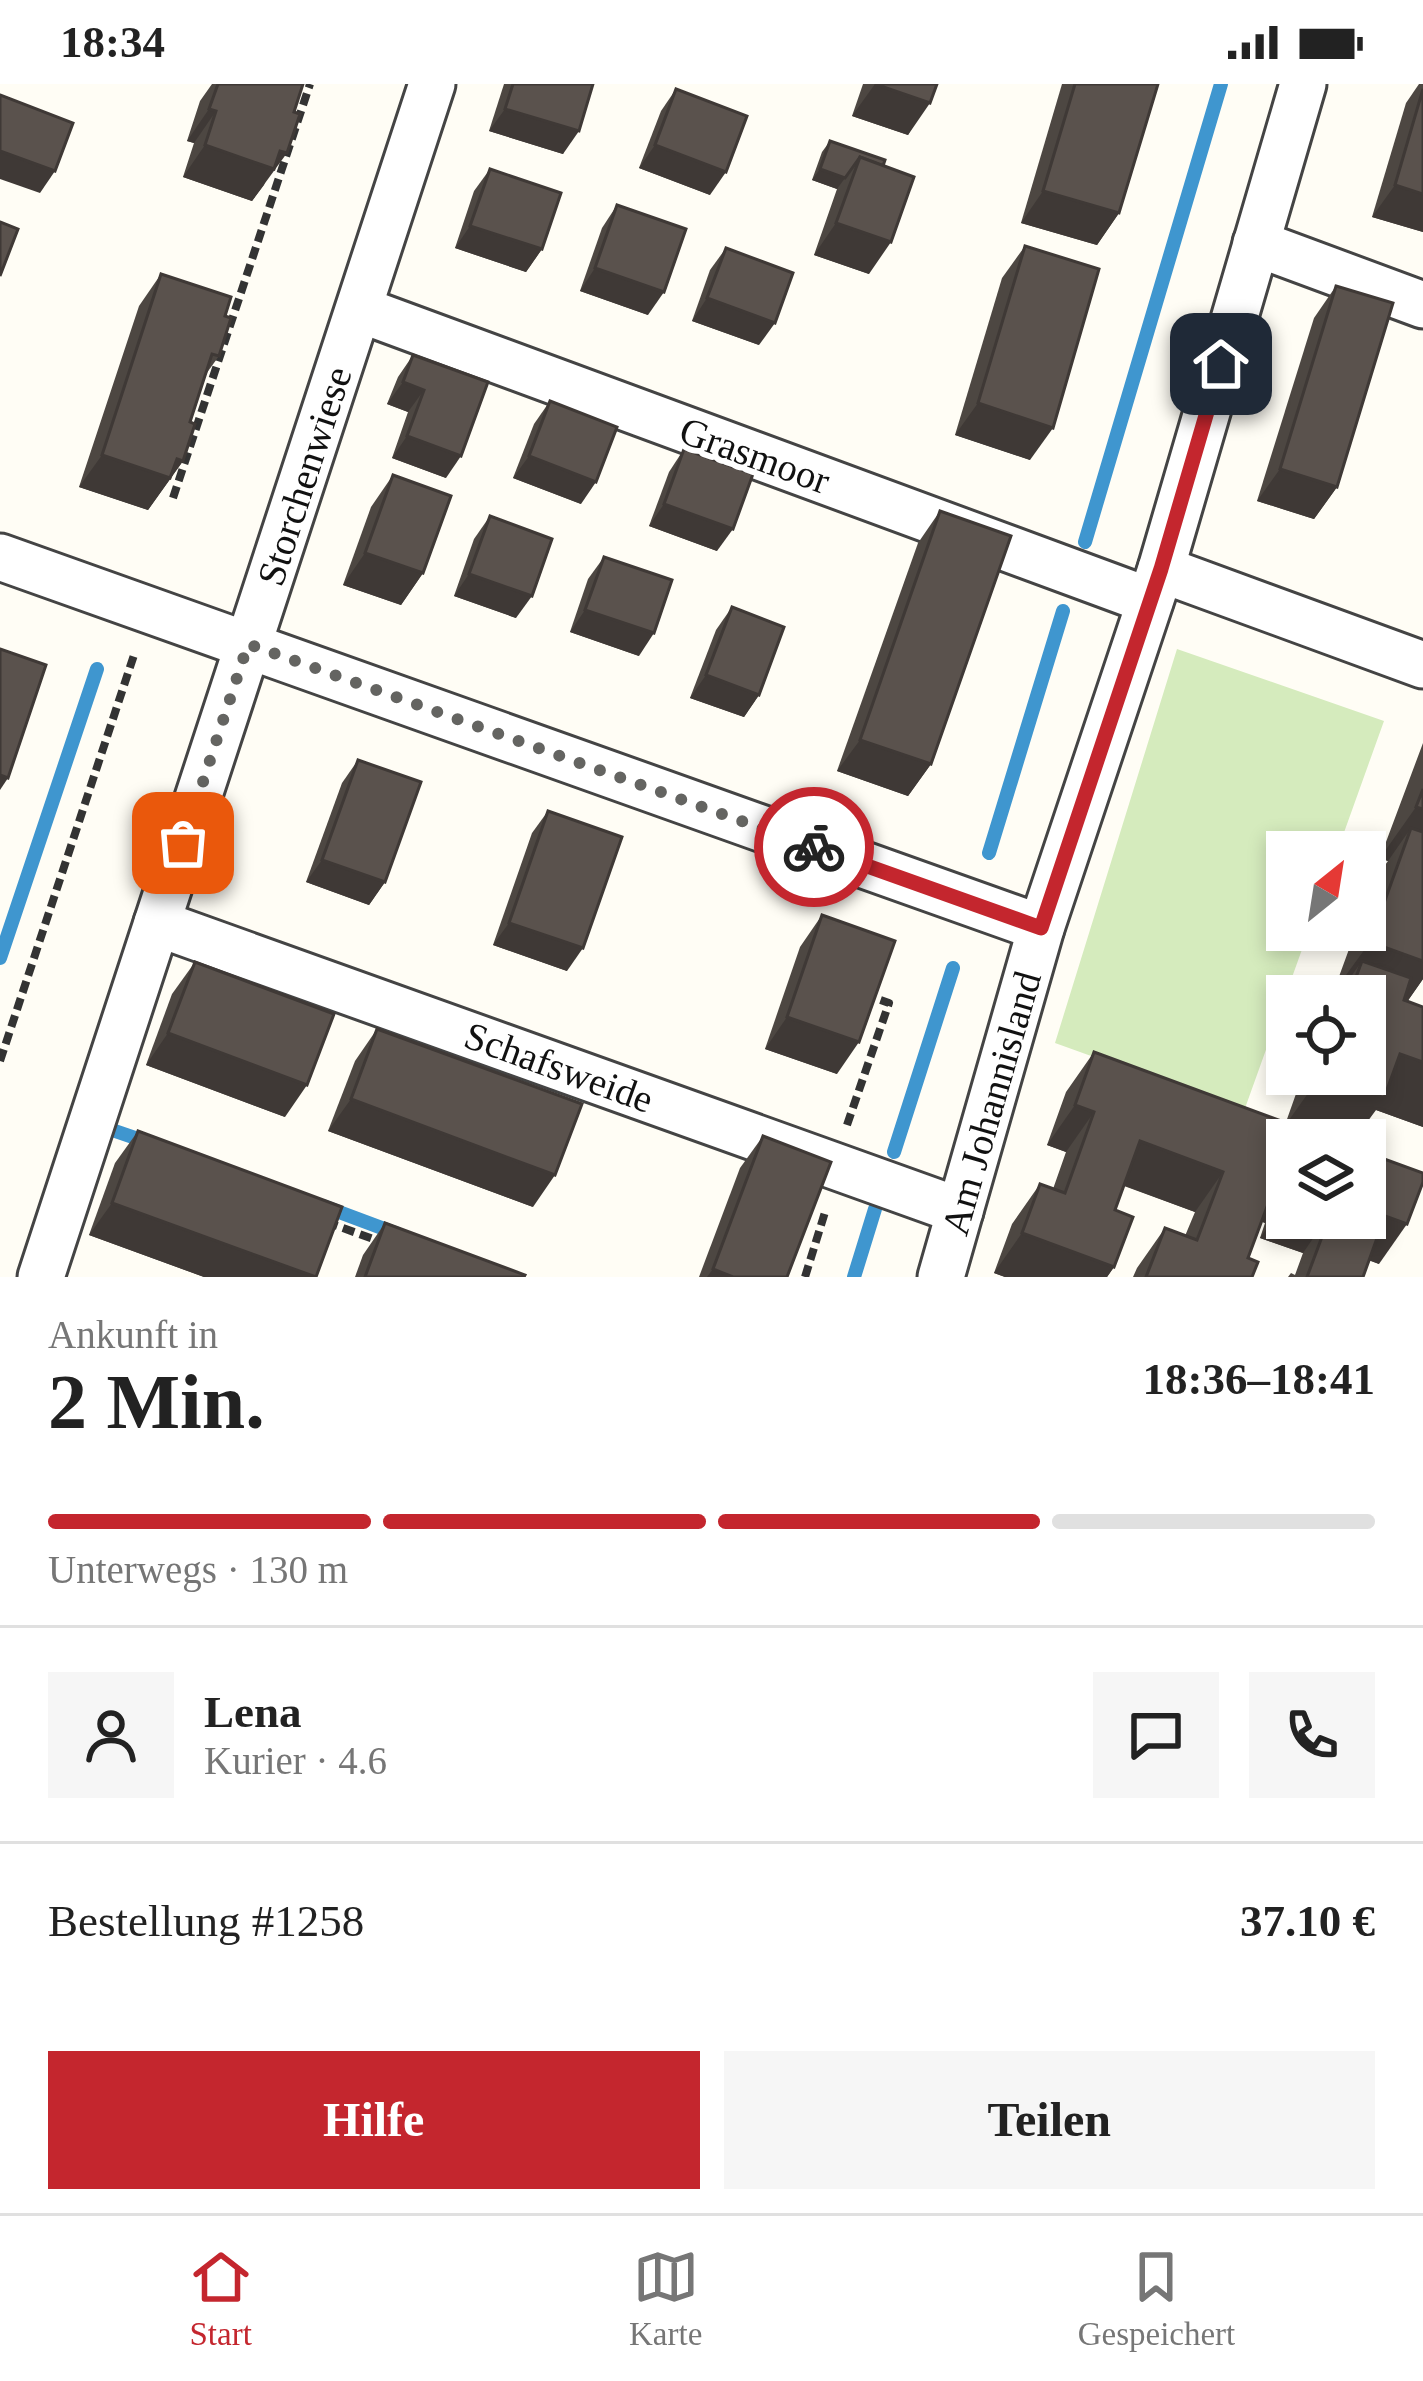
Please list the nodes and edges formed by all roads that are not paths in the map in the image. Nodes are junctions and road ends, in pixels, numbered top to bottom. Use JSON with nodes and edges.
{"nodes":[{"id":1,"x":432,"y":84,"type":"edge"},
{"id":2,"x":1304,"y":84,"type":"edge"},
{"id":3,"x":1256,"y":243,"type":"junction"},
{"id":4,"x":1423,"y":305,"type":"edge"},
{"id":5,"x":359,"y":309,"type":"junction"},
{"id":6,"x":0,"y":557,"type":"edge"},
{"id":7,"x":1156,"y":585,"type":"junction"},
{"id":8,"x":248,"y":644,"type":"junction"},
{"id":9,"x":1423,"y":665,"type":"edge"},
{"id":10,"x":157,"y":922,"type":"junction"},
{"id":11,"x":1041,"y":928,"type":"junction"},
{"id":12,"x":960,"y":1211,"type":"junction"},
{"id":13,"x":40,"y":1277,"type":"edge"},
{"id":14,"x":941,"y":1277,"type":"edge"}],
"edges":[{"from":1,"to":5,"type":"street","name":"Storchenwiese"},
{"from":2,"to":3,"type":"street","name":"Am Johannisland"},
{"from":3,"to":4,"type":"street"},
{"from":3,"to":7,"type":"street","name":"Am Johannisland"},
{"from":5,"to":7,"type":"street","name":"Grasmoor"},
{"from":5,"to":8,"type":"street","name":"Storchenwiese"},
{"from":6,"to":8,"type":"street"},
{"from":7,"to":9,"type":"street","name":"Grasmoor"},
{"from":7,"to":11,"type":"street","name":"Am Johannisland"},
{"from":8,"to":10,"type":"street","name":"Storchenwiese"},
{"from":8,"to":11,"type":"street"},
{"from":10,"to":12,"type":"street","name":"Schafsweide"},
{"from":10,"to":13,"type":"street","name":"Storchenwiese"},
{"from":11,"to":12,"type":"street","name":"Am Johannisland"},
{"from":12,"to":14,"type":"street","name":"Am Johannisland"}]}
